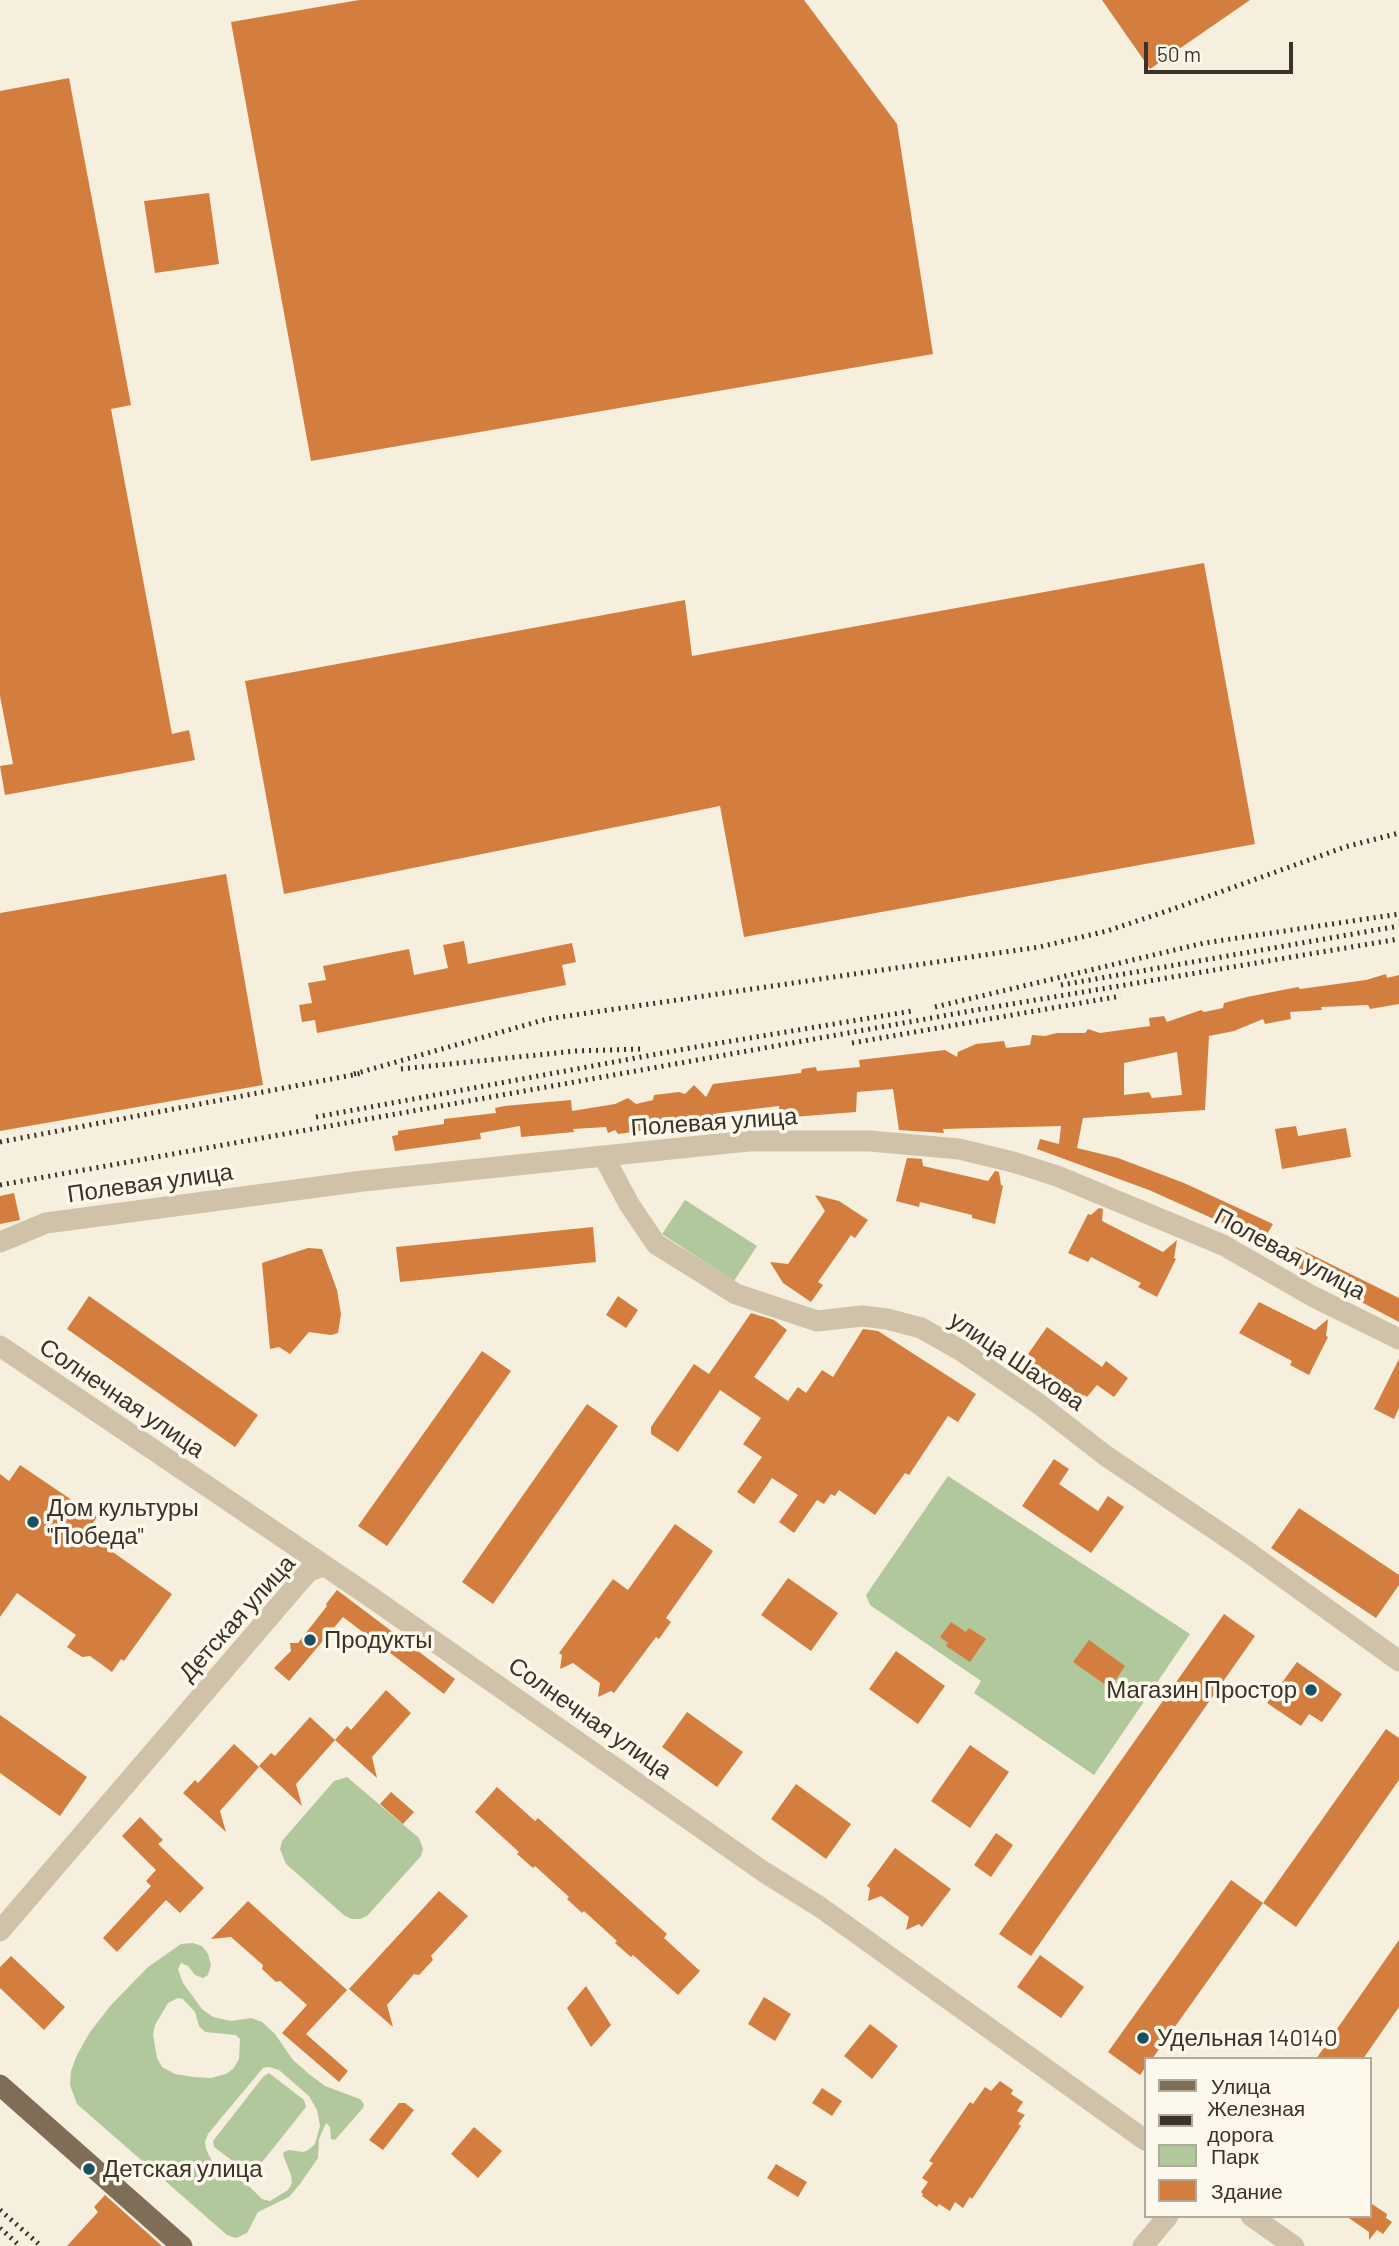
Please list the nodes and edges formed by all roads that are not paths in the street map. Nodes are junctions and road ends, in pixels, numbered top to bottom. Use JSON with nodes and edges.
{"nodes":[{"id":1,"x":604,"y":1157,"type":"junction"},
{"id":2,"x":0,"y":1242,"type":"edge"},
{"id":3,"x":1399,"y":1339,"type":"edge"},
{"id":4,"x":0,"y":1346,"type":"edge"},
{"id":5,"x":323,"y":1566,"type":"junction"},
{"id":6,"x":1399,"y":1661,"type":"edge"},
{"id":7,"x":0,"y":1931,"type":"edge"},
{"id":8,"x":0,"y":2085,"type":"edge"},
{"id":9,"x":1144,"y":2139,"type":"edge"},
{"id":10,"x":1166,"y":2218,"type":"edge"},
{"id":11,"x":1254,"y":2218,"type":"edge"},
{"id":12,"x":182,"y":2246,"type":"edge"},
{"id":13,"x":1143,"y":2246,"type":"edge"},
{"id":14,"x":1294,"y":2246,"type":"edge"}],
"edges":[{"from":1,"to":2,"type":"street","name":"Полевая улица"},
{"from":1,"to":3,"type":"street","name":"Полевая улица"},
{"from":1,"to":6,"type":"street","name":"улица Шахова"},
{"from":4,"to":5,"type":"street","name":"Солнечная улица"},
{"from":5,"to":7,"type":"street","name":"Детская улица"},
{"from":5,"to":9,"type":"street","name":"Солнечная улица"},
{"from":8,"to":12,"type":"main road"},
{"from":10,"to":13,"type":"street"},
{"from":11,"to":14,"type":"street"}]}
